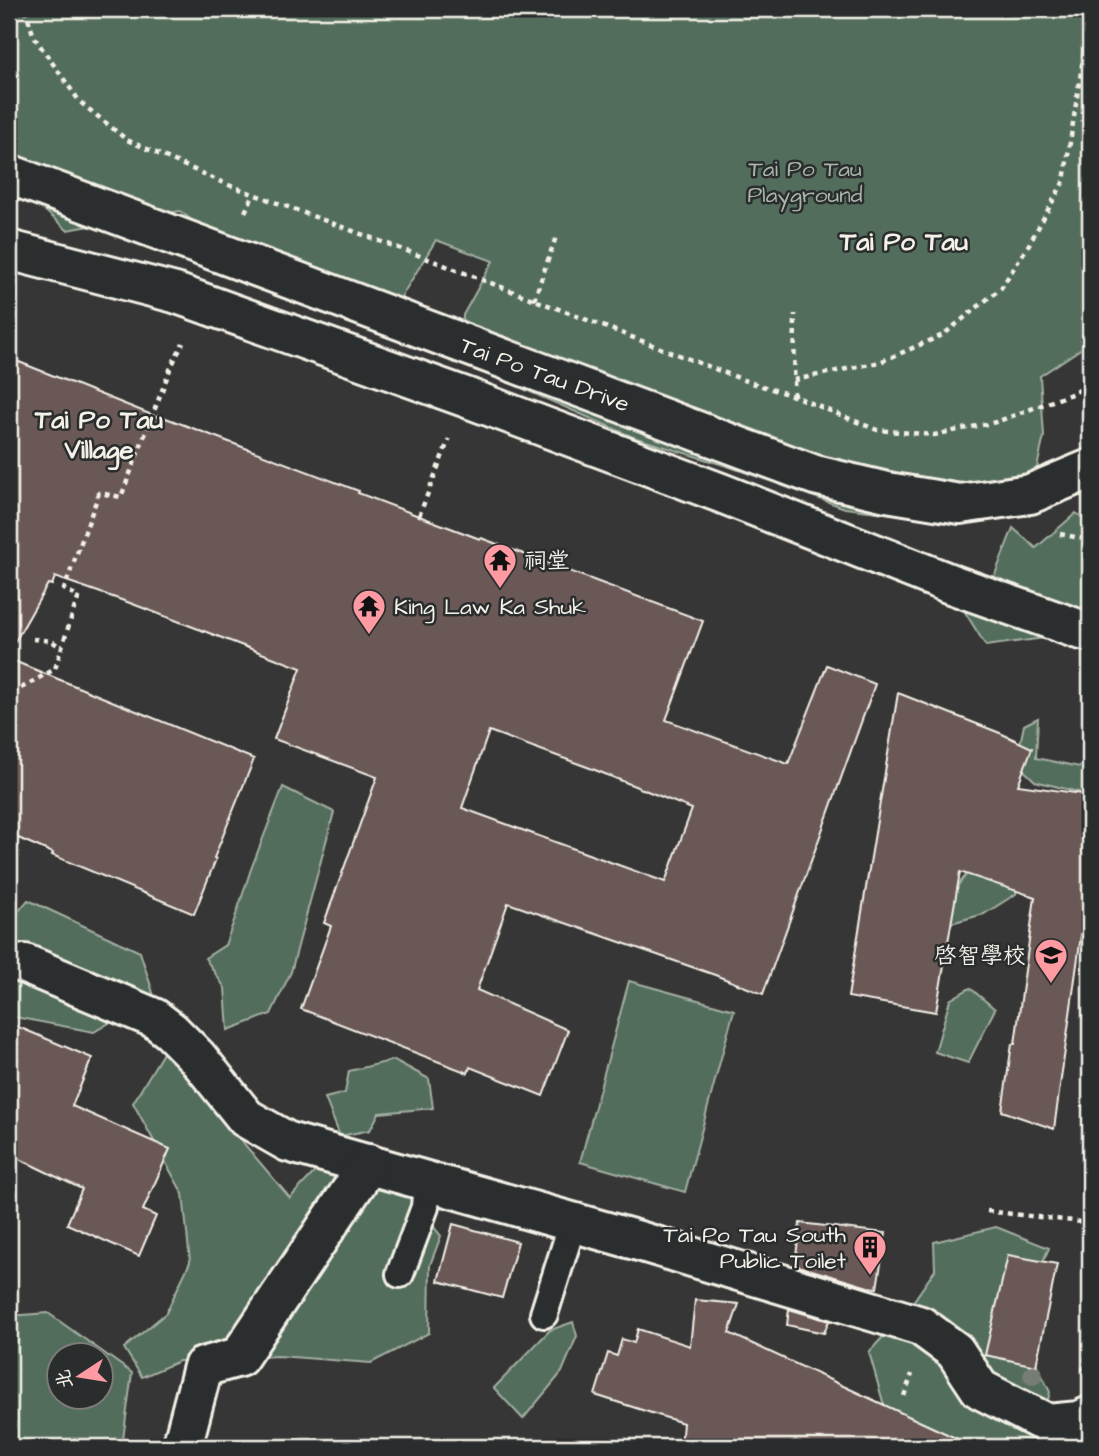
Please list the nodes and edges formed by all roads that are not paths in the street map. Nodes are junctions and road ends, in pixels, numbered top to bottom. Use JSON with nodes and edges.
{"nodes":[{"id":1,"x":9,"y":174,"type":"edge"},
{"id":2,"x":9,"y":250,"type":"edge"},
{"id":3,"x":1090,"y":469,"type":"edge"},
{"id":4,"x":1090,"y":632,"type":"edge"},
{"id":5,"x":25,"y":964,"type":"dead end"},
{"id":6,"x":369,"y":1164,"type":"junction"},
{"id":7,"x":427,"y":1182,"type":"junction"},
{"id":8,"x":573,"y":1222,"type":"junction"},
{"id":9,"x":400,"y":1274,"type":"dead end"},
{"id":10,"x":544,"y":1314,"type":"dead end"},
{"id":11,"x":1090,"y":1416,"type":"edge"},
{"id":12,"x":182,"y":1447,"type":"edge"}],
"edges":[{"from":1,"to":3,"type":"street","name":"Tai Po Tau Drive"},
{"from":2,"to":4,"type":"street"},
{"from":5,"to":6,"type":"street"},
{"from":6,"to":7,"type":"street"},
{"from":6,"to":12,"type":"street"},
{"from":7,"to":8,"type":"street"},
{"from":7,"to":9,"type":"lane"},
{"from":8,"to":10,"type":"lane"},
{"from":8,"to":11,"type":"street"}]}
